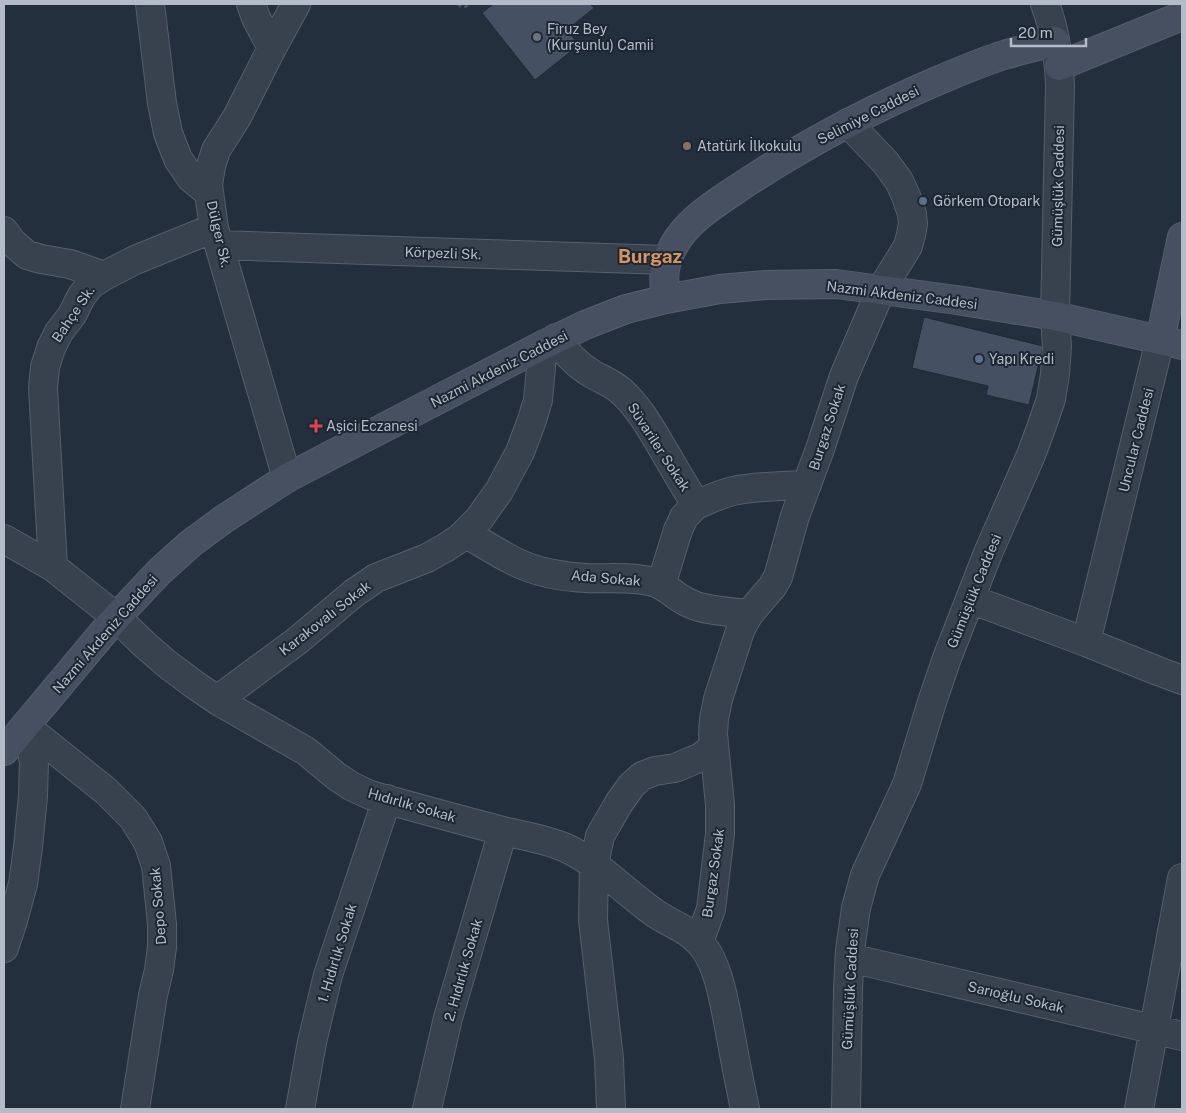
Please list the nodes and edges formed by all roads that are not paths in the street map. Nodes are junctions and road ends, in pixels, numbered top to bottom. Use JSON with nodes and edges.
{"nodes":[{"id":1,"x":150,"y":4,"type":"edge"},
{"id":2,"x":251,"y":4,"type":"edge"},
{"id":3,"x":296,"y":4,"type":"edge"},
{"id":4,"x":1045,"y":4,"type":"edge"},
{"id":5,"x":1182,"y":16,"type":"edge"},
{"id":6,"x":272,"y":48,"type":"junction"},
{"id":7,"x":1057,"y":54,"type":"junction"},
{"id":8,"x":848,"y":123,"type":"junction"},
{"id":9,"x":209,"y":194,"type":"junction"},
{"id":10,"x":4,"y":231,"type":"edge"},
{"id":11,"x":217,"y":236,"type":"junction"},
{"id":12,"x":1182,"y":237,"type":"edge"},
{"id":13,"x":666,"y":260,"type":"junction"},
{"id":14,"x":104,"y":276,"type":"junction"},
{"id":15,"x":880,"y":290,"type":"junction"},
{"id":16,"x":666,"y":299,"type":"junction"},
{"id":17,"x":1056,"y":316,"type":"junction"},
{"id":18,"x":550,"y":342,"type":"junction"},
{"id":19,"x":1171,"y":342,"type":"edge"},
{"id":20,"x":287,"y":478,"type":"junction"},
{"id":21,"x":807,"y":485,"type":"junction"},
{"id":22,"x":696,"y":505,"type":"junction"},
{"id":23,"x":465,"y":533,"type":"junction"},
{"id":24,"x":4,"y":539,"type":"edge"},
{"id":25,"x":53,"y":567,"type":"junction"},
{"id":26,"x":661,"y":585,"type":"junction"},
{"id":27,"x":970,"y":599,"type":"junction"},
{"id":28,"x":749,"y":614,"type":"junction"},
{"id":29,"x":116,"y":617,"type":"junction"},
{"id":30,"x":1086,"y":642,"type":"junction"},
{"id":31,"x":1182,"y":680,"type":"edge"},
{"id":32,"x":217,"y":700,"type":"junction"},
{"id":33,"x":25,"y":726,"type":"junction"},
{"id":34,"x":714,"y":747,"type":"junction"},
{"id":35,"x":4,"y":751,"type":"edge"},
{"id":36,"x":387,"y":799,"type":"junction"},
{"id":37,"x":502,"y":831,"type":"junction"},
{"id":38,"x":594,"y":865,"type":"junction"},
{"id":39,"x":1182,"y":878,"type":"edge"},
{"id":40,"x":700,"y":942,"type":"junction"},
{"id":41,"x":4,"y":948,"type":"edge"},
{"id":42,"x":850,"y":958,"type":"junction"},
{"id":43,"x":1154,"y":1029,"type":"junction"},
{"id":44,"x":1182,"y":1036,"type":"edge"},
{"id":45,"x":135,"y":1109,"type":"edge"},
{"id":46,"x":300,"y":1109,"type":"edge"},
{"id":47,"x":427,"y":1109,"type":"edge"},
{"id":48,"x":611,"y":1109,"type":"edge"},
{"id":49,"x":745,"y":1109,"type":"edge"},
{"id":50,"x":846,"y":1109,"type":"edge"},
{"id":51,"x":1139,"y":1109,"type":"edge"}],
"edges":[{"from":1,"to":9,"type":"street"},
{"from":2,"to":6,"type":"street"},
{"from":3,"to":6,"type":"street","name":"Dülger Sk."},
{"from":4,"to":7,"type":"street","name":"Gümüşlük Caddesi"},
{"from":5,"to":7,"type":"street","name":"Selimiye Caddesi"},
{"from":6,"to":9,"type":"street","name":"Dülger Sk."},
{"from":7,"to":8,"type":"street","name":"Selimiye Caddesi"},
{"from":7,"to":17,"type":"street","name":"Gümüşlük Caddesi"},
{"from":8,"to":13,"type":"street","name":"Selimiye Caddesi"},
{"from":8,"to":15,"type":"street","name":"Burgaz Sokak"},
{"from":9,"to":11,"type":"street","name":"Dülger Sk."},
{"from":10,"to":14,"type":"street"},
{"from":11,"to":13,"type":"street","name":"Körpezli Sk."},
{"from":11,"to":14,"type":"street","name":"Bahçe Sk."},
{"from":11,"to":20,"type":"street","name":"Dülger Sk."},
{"from":12,"to":19,"type":"street","name":"Uncular Caddesi"},
{"from":13,"to":16,"type":"street","name":"Selimiye Caddesi"},
{"from":14,"to":25,"type":"street","name":"Bahçe Sk."},
{"from":15,"to":16,"type":"street","name":"Nazmi Akdeniz Caddesi"},
{"from":15,"to":17,"type":"street","name":"Nazmi Akdeniz Caddesi"},
{"from":15,"to":21,"type":"street","name":"Burgaz Sokak"},
{"from":16,"to":18,"type":"street","name":"Nazmi Akdeniz Caddesi"},
{"from":17,"to":19,"type":"street","name":"Nazmi Akdeniz Caddesi"},
{"from":17,"to":27,"type":"street","name":"Gümüşlük Caddesi"},
{"from":18,"to":20,"type":"street","name":"Nazmi Akdeniz Caddesi"},
{"from":18,"to":22,"type":"street","name":"Süvariler Sokak"},
{"from":18,"to":23,"type":"street","name":"Karakovalı Sokak"},
{"from":19,"to":30,"type":"street","name":"Uncular Caddesi"},
{"from":20,"to":29,"type":"street","name":"Nazmi Akdeniz Caddesi"},
{"from":21,"to":22,"type":"street","name":"Süvariler Sokak"},
{"from":21,"to":28,"type":"street","name":"Burgaz Sokak"},
{"from":22,"to":26,"type":"street"},
{"from":23,"to":26,"type":"street","name":"Ada Sokak"},
{"from":23,"to":32,"type":"street","name":"Karakovalı Sokak"},
{"from":24,"to":25,"type":"street","name":"Hıdırlık Sokak"},
{"from":25,"to":29,"type":"street","name":"Hıdırlık Sokak"},
{"from":26,"to":28,"type":"street","name":"Ada Sokak"},
{"from":27,"to":30,"type":"street"},
{"from":27,"to":42,"type":"street","name":"Gümüşlük Caddesi"},
{"from":28,"to":34,"type":"street","name":"Burgaz Sokak"},
{"from":29,"to":32,"type":"street","name":"Hıdırlık Sokak"},
{"from":29,"to":33,"type":"street","name":"Nazmi Akdeniz Caddesi"},
{"from":30,"to":31,"type":"street"},
{"from":32,"to":36,"type":"street","name":"Hıdırlık Sokak"},
{"from":33,"to":35,"type":"street","name":"Nazmi Akdeniz Caddesi"},
{"from":33,"to":41,"type":"street"},
{"from":33,"to":45,"type":"street","name":"Depo Sokak"},
{"from":34,"to":38,"type":"street"},
{"from":34,"to":40,"type":"street","name":"Burgaz Sokak"},
{"from":36,"to":37,"type":"street","name":"Hıdırlık Sokak"},
{"from":36,"to":46,"type":"street","name":"1. Hıdırlık Sokak"},
{"from":37,"to":38,"type":"street","name":"Hıdırlık Sokak"},
{"from":37,"to":47,"type":"street","name":"2. Hıdırlık Sokak"},
{"from":38,"to":40,"type":"street","name":"Hıdırlık Sokak"},
{"from":38,"to":48,"type":"street"},
{"from":39,"to":43,"type":"street"},
{"from":40,"to":49,"type":"street"},
{"from":42,"to":43,"type":"street","name":"Sarıoğlu Sokak"},
{"from":42,"to":50,"type":"street","name":"Gümüşlük Caddesi"},
{"from":43,"to":44,"type":"street","name":"Sarıoğlu Sokak"},
{"from":43,"to":51,"type":"street"}]}
